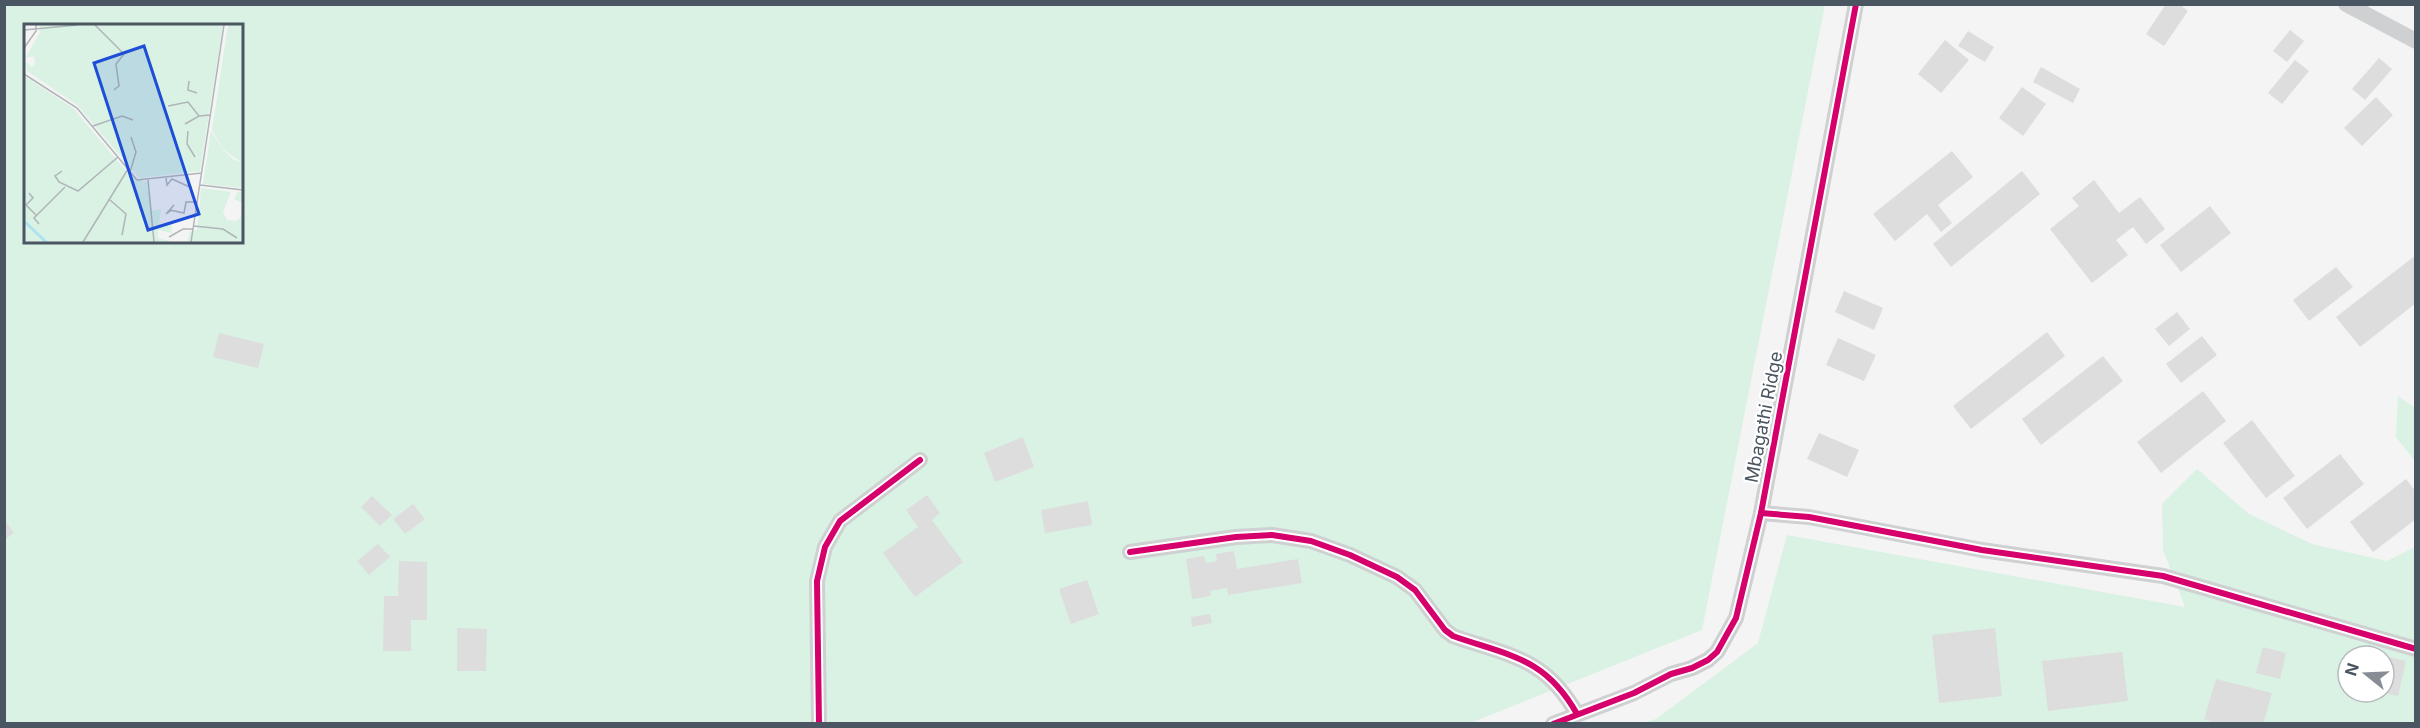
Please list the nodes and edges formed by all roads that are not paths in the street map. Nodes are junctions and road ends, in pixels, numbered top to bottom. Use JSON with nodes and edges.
{"nodes":[{"id":1,"x":1856,"y":4,"type":"edge"},
{"id":2,"x":2346,"y":4,"type":"edge"},
{"id":3,"x":2415,"y":41,"type":"edge"},
{"id":4,"x":920,"y":460,"type":"dead end"},
{"id":5,"x":1761,"y":513,"type":"junction"},
{"id":6,"x":1130,"y":552,"type":"dead end"},
{"id":7,"x":2415,"y":649,"type":"edge"},
{"id":8,"x":1577,"y":714,"type":"junction"},
{"id":9,"x":819,"y":723,"type":"edge"},
{"id":10,"x":1553,"y":723,"type":"edge"}],
"edges":[{"from":1,"to":5,"type":"street","name":"Mbagathi Ridge"},
{"from":2,"to":3,"type":"street"},
{"from":4,"to":9,"type":"street"},
{"from":5,"to":7,"type":"street"},
{"from":5,"to":8,"type":"street","name":"Mbagathi Ridge"},
{"from":6,"to":8,"type":"street"},
{"from":8,"to":10,"type":"street","name":"Mbagathi Ridge"}]}
